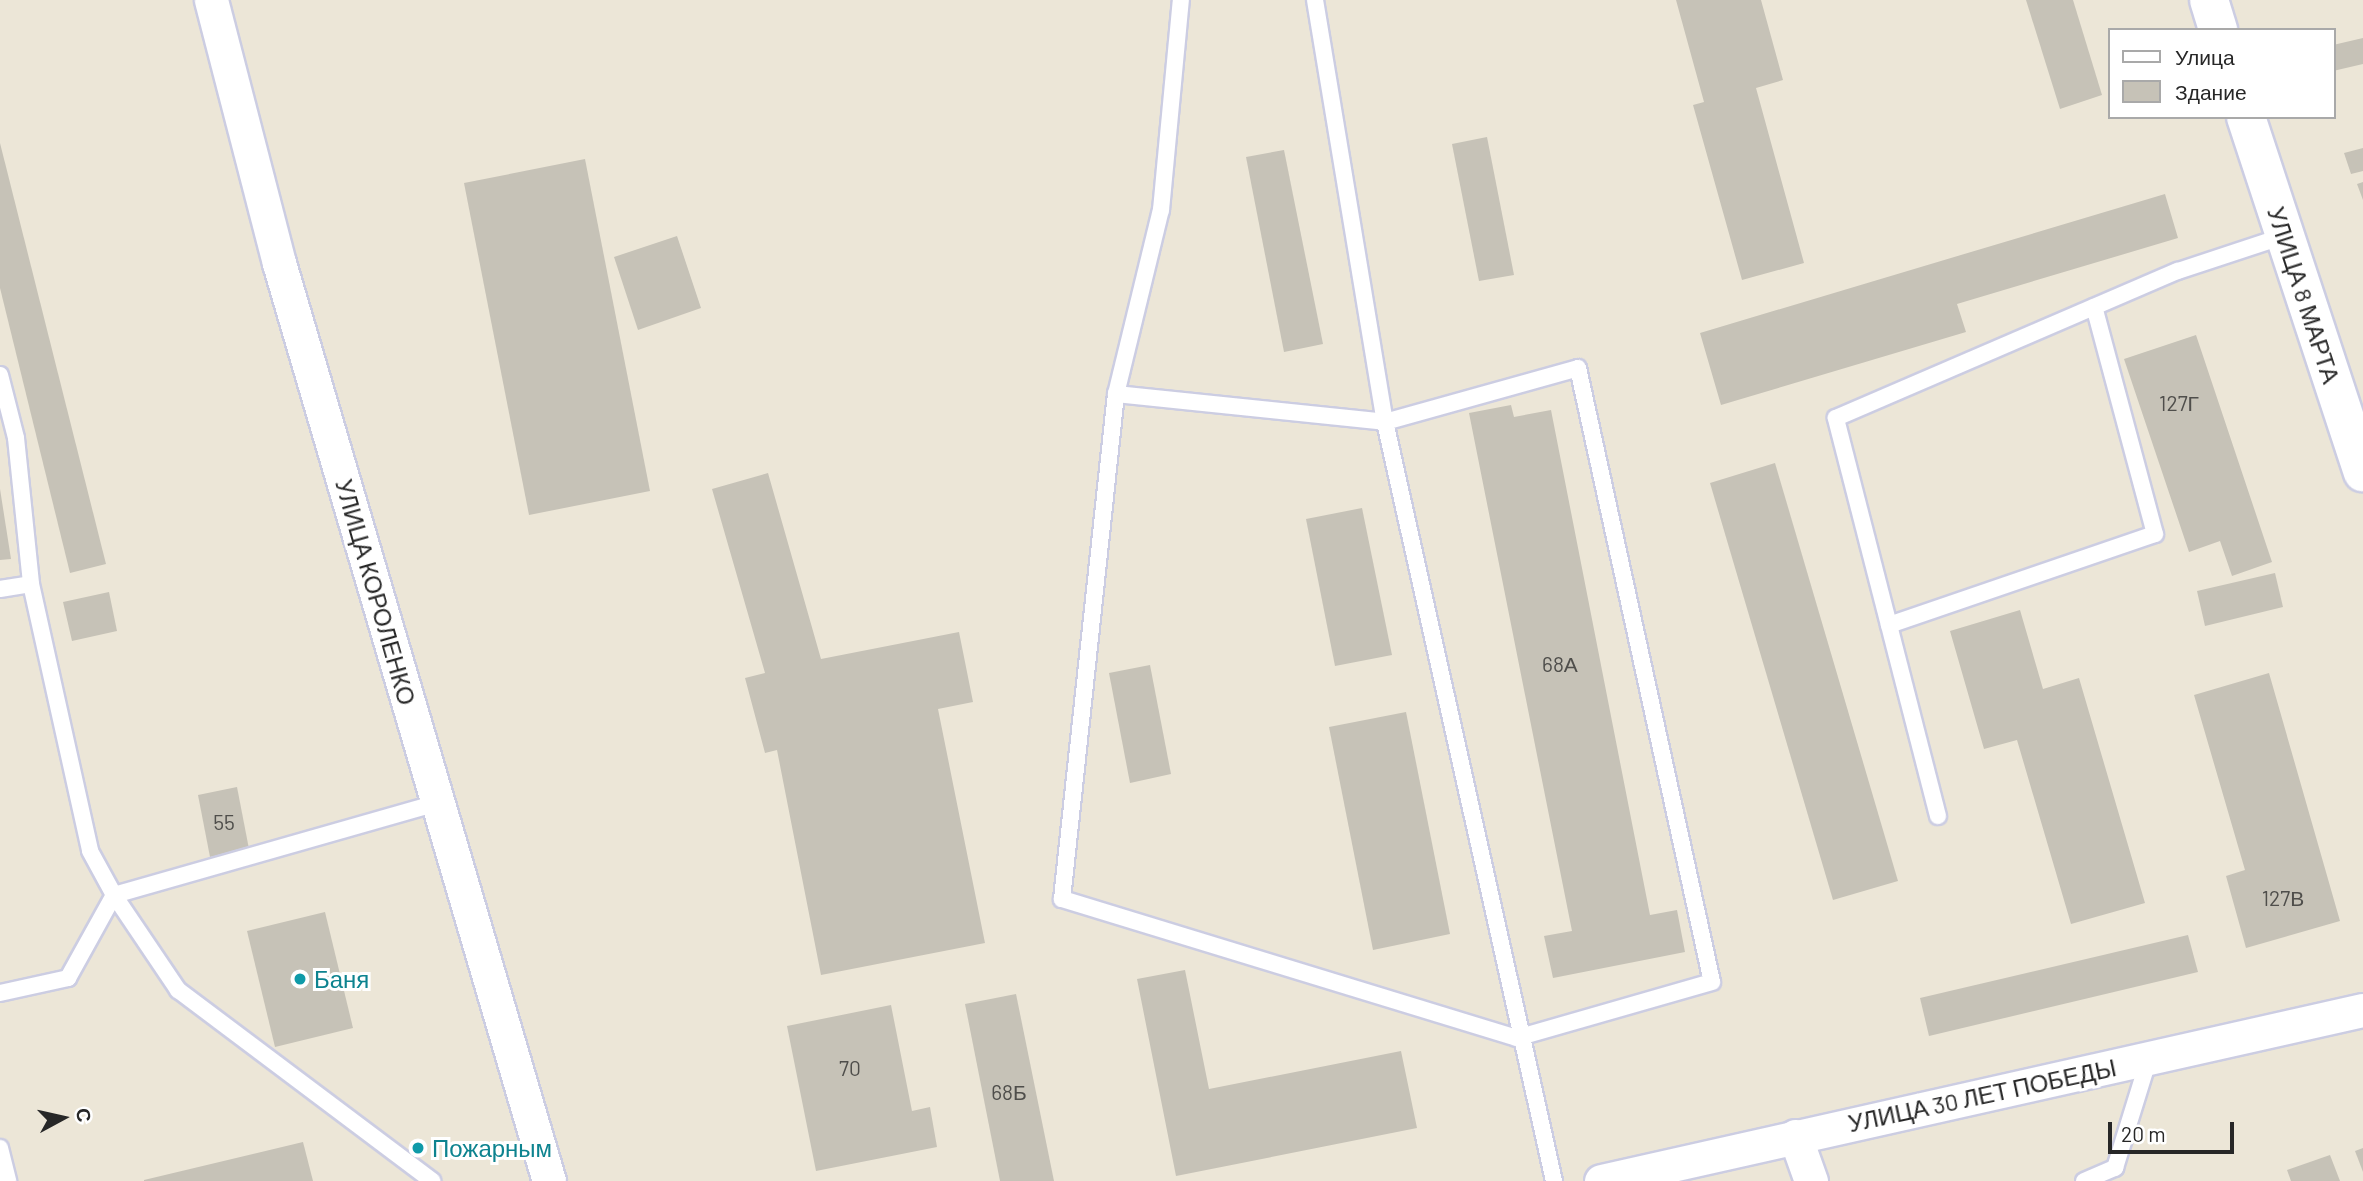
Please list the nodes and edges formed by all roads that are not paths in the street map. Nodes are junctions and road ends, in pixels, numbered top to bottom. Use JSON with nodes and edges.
{"nodes":[{"id":1,"x":211,"y":0,"type":"edge"},
{"id":2,"x":1181,"y":0,"type":"edge"},
{"id":3,"x":1315,"y":0,"type":"edge"},
{"id":4,"x":2209,"y":0,"type":"edge"},
{"id":5,"x":2217,"y":28,"type":"edge"},
{"id":6,"x":2247,"y":119,"type":"edge"},
{"id":7,"x":2284,"y":236,"type":"junction"},
{"id":8,"x":2094,"y":307,"type":"junction"},
{"id":9,"x":0,"y":375,"type":"edge"},
{"id":10,"x":1116,"y":394,"type":"junction"},
{"id":11,"x":1385,"y":422,"type":"junction"},
{"id":12,"x":8,"y":440,"type":"edge"},
{"id":13,"x":2363,"y":472,"type":"edge"},
{"id":14,"x":31,"y":584,"type":"junction"},
{"id":15,"x":0,"y":589,"type":"edge"},
{"id":16,"x":1889,"y":625,"type":"junction"},
{"id":17,"x":438,"y":803,"type":"junction"},
{"id":18,"x":1938,"y":816,"type":"dead end"},
{"id":19,"x":114,"y":895,"type":"junction"},
{"id":20,"x":0,"y":993,"type":"edge"},
{"id":21,"x":2363,"y":1010,"type":"edge"},
{"id":22,"x":1517,"y":1038,"type":"junction"},
{"id":23,"x":2149,"y":1058,"type":"junction"},
{"id":24,"x":1795,"y":1136,"type":"junction"},
{"id":25,"x":0,"y":1148,"type":"edge"},
{"id":26,"x":8,"y":1181,"type":"edge"},
{"id":27,"x":432,"y":1181,"type":"edge"},
{"id":28,"x":549,"y":1181,"type":"edge"},
{"id":29,"x":1554,"y":1181,"type":"edge"},
{"id":30,"x":1601,"y":1181,"type":"edge"},
{"id":31,"x":1811,"y":1181,"type":"edge"},
{"id":32,"x":2084,"y":1181,"type":"edge"}],
"edges":[{"from":1,"to":17,"type":"street","name":"УЛИЦА КОРОЛЕНКО"},
{"from":2,"to":10,"type":"lane"},
{"from":3,"to":11,"type":"lane"},
{"from":4,"to":5,"type":"main road"},
{"from":6,"to":7,"type":"main road","name":"УЛИЦА 8 МАРТА"},
{"from":7,"to":8,"type":"lane"},
{"from":7,"to":13,"type":"main road","name":"УЛИЦА 8 МАРТА"},
{"from":8,"to":16,"type":"lane"},
{"from":8,"to":16,"type":"lane"},
{"from":9,"to":12,"type":"lane"},
{"from":10,"to":11,"type":"lane"},
{"from":10,"to":22,"type":"lane"},
{"from":11,"to":22,"type":"lane"},
{"from":11,"to":22,"type":"lane"},
{"from":12,"to":14,"type":"lane"},
{"from":14,"to":15,"type":"lane"},
{"from":14,"to":19,"type":"lane"},
{"from":16,"to":18,"type":"lane"},
{"from":17,"to":19,"type":"lane"},
{"from":17,"to":28,"type":"street","name":"УЛИЦА КОРОЛЕНКО"},
{"from":19,"to":20,"type":"lane"},
{"from":19,"to":27,"type":"lane"},
{"from":21,"to":23,"type":"street","name":"УЛИЦА 30 ЛЕТ ПОБЕДЫ"},
{"from":22,"to":29,"type":"lane"},
{"from":23,"to":24,"type":"street","name":"УЛИЦА 30 ЛЕТ ПОБЕДЫ"},
{"from":23,"to":32,"type":"lane"},
{"from":24,"to":30,"type":"street","name":"УЛИЦА 30 ЛЕТ ПОБЕДЫ"},
{"from":24,"to":31,"type":"street"},
{"from":25,"to":26,"type":"lane"}]}
